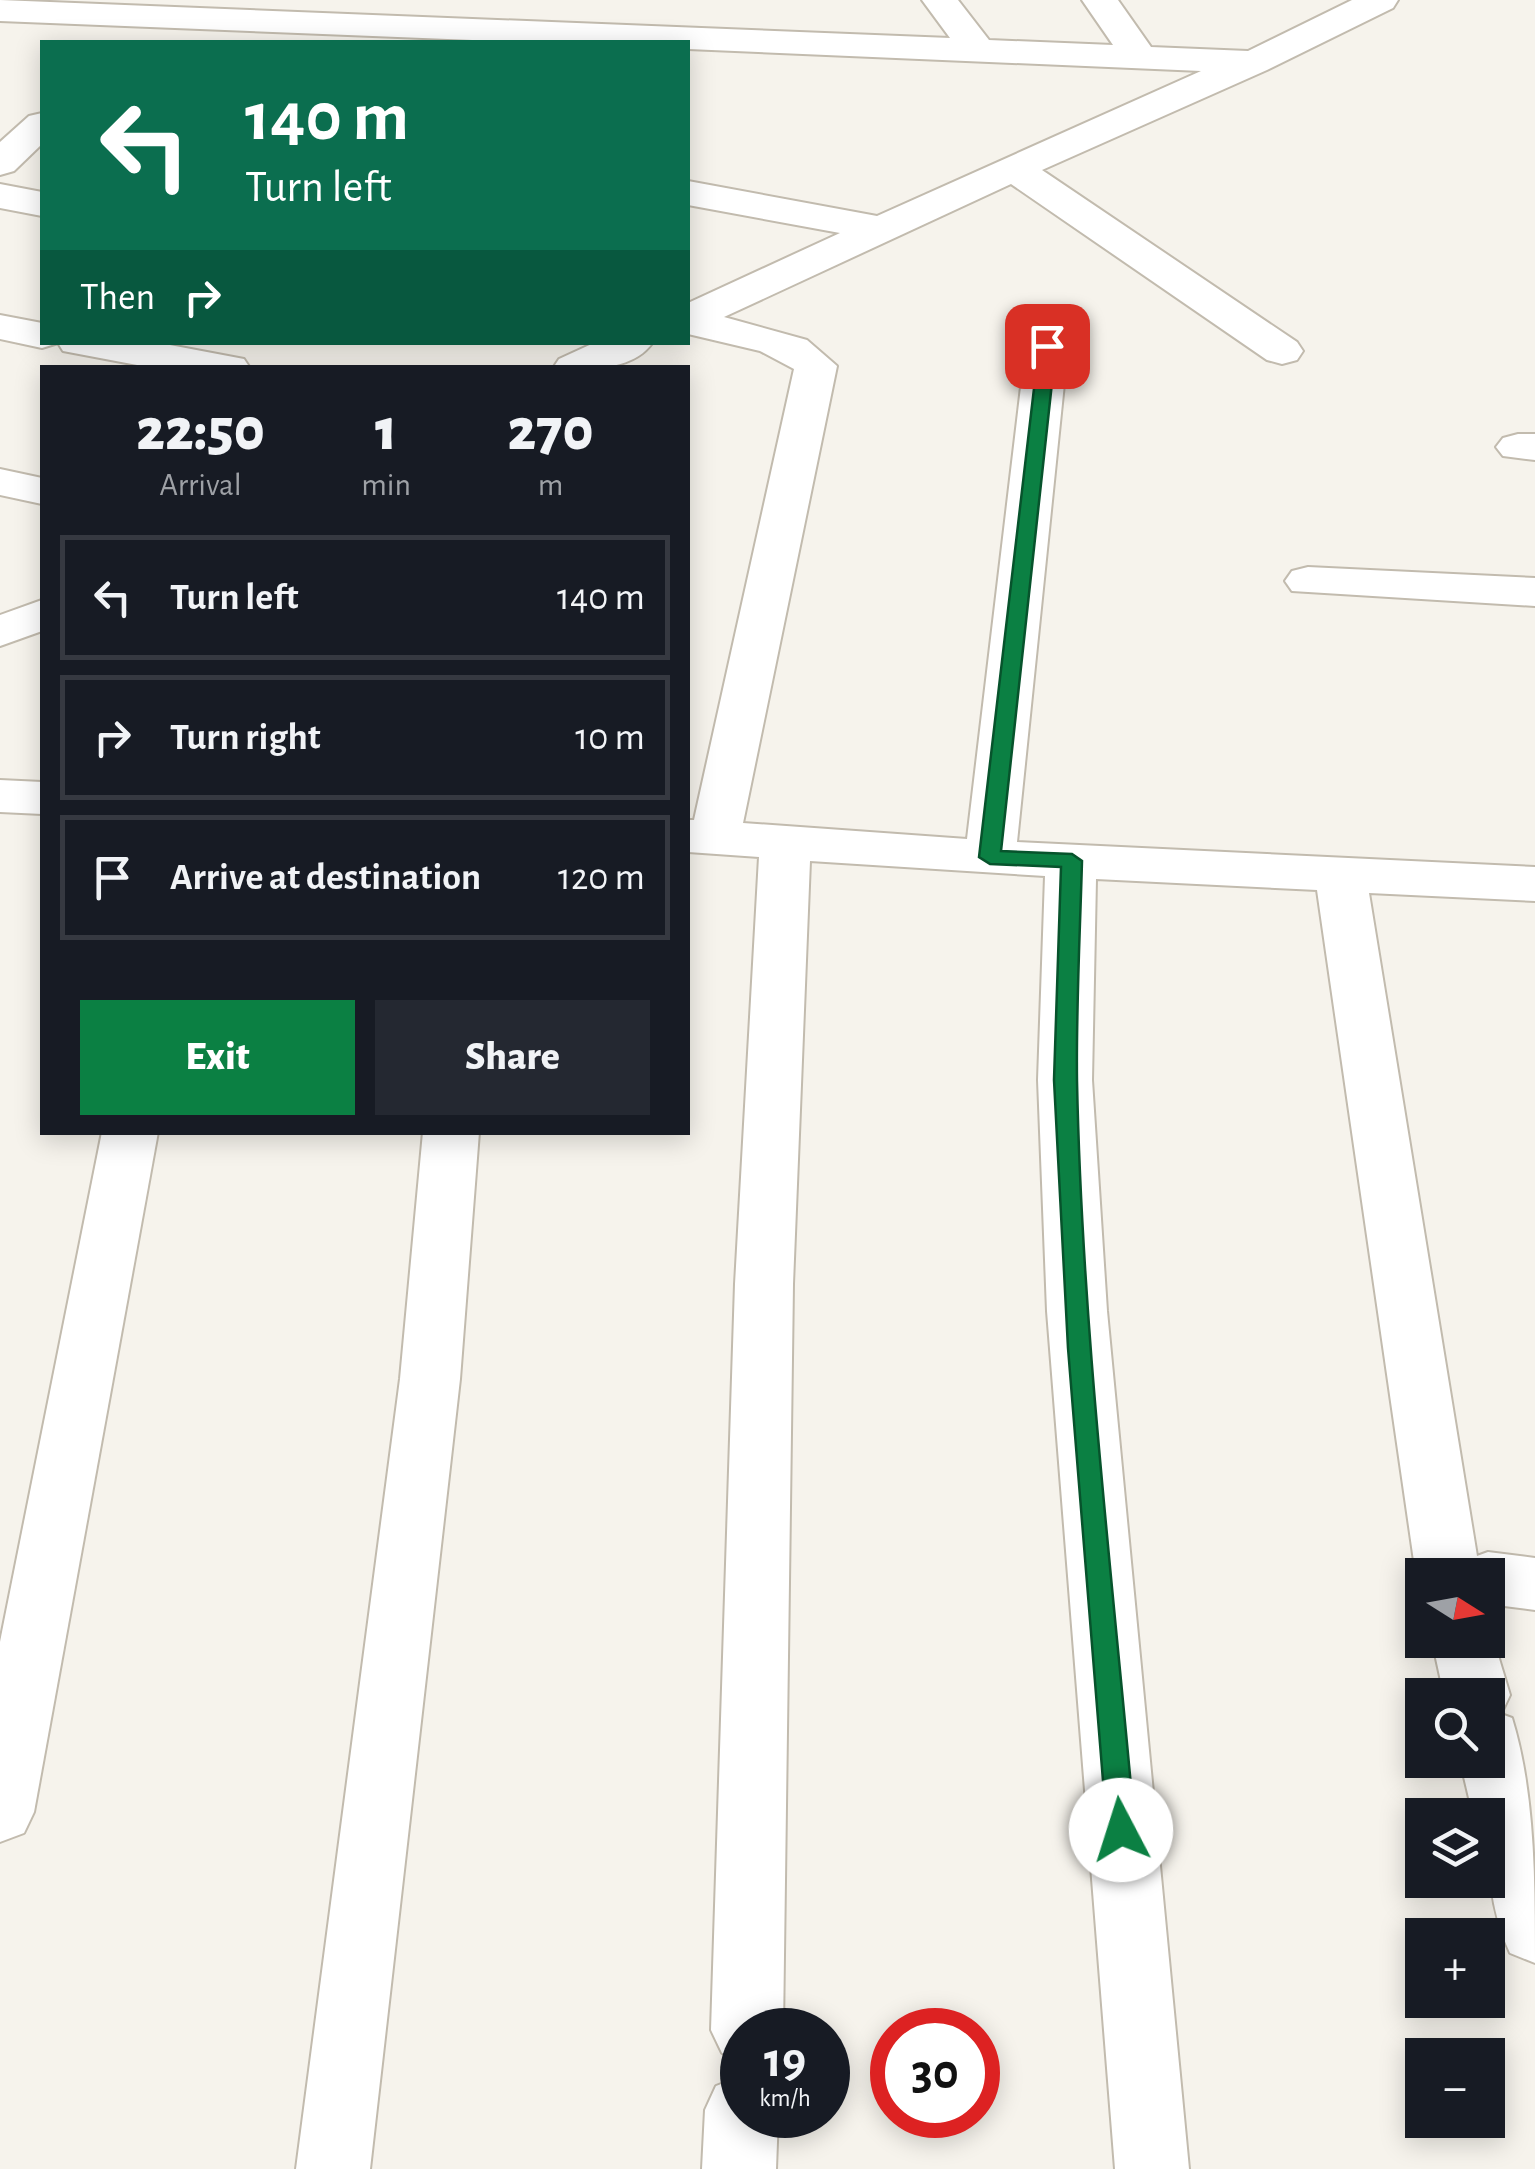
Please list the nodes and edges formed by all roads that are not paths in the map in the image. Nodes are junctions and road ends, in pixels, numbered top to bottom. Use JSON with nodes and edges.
{"nodes":[{"id":1,"x":670,"y":0,"type":"edge"},
{"id":2,"x":940,"y":0,"type":"edge"},
{"id":3,"x":1100,"y":0,"type":"edge"},
{"id":4,"x":1380,"y":0,"type":"edge"},
{"id":5,"x":54,"y":6,"type":"edge"},
{"id":6,"x":0,"y":10,"type":"edge"},
{"id":7,"x":297,"y":10,"type":"edge"},
{"id":8,"x":126,"y":29,"type":"edge"},
{"id":9,"x":709,"y":40,"type":"junction"},
{"id":10,"x":980,"y":53,"type":"junction"},
{"id":11,"x":1140,"y":57,"type":"junction"},
{"id":12,"x":1254,"y":62,"type":"junction"},
{"id":13,"x":40,"y":126,"type":"edge"},
{"id":14,"x":0,"y":163,"type":"edge"},
{"id":15,"x":1014,"y":168,"type":"junction"},
{"id":16,"x":690,"y":193,"type":"edge"},
{"id":17,"x":0,"y":196,"type":"edge"},
{"id":18,"x":40,"y":204,"type":"edge"},
{"id":19,"x":885,"y":230,"type":"junction"},
{"id":20,"x":690,"y":319,"type":"edge"},
{"id":21,"x":690,"y":321,"type":"edge"},
{"id":22,"x":0,"y":327,"type":"edge"},
{"id":23,"x":40,"y":335,"type":"edge"},
{"id":24,"x":96,"y":345,"type":"edge"},
{"id":25,"x":1047,"y":346,"type":"dead end"},
{"id":26,"x":1282,"y":351,"type":"dead end"},
{"id":27,"x":212,"y":365,"type":"edge"},
{"id":28,"x":0,"y":482,"type":"edge"},
{"id":29,"x":40,"y":491,"type":"edge"},
{"id":30,"x":1308,"y":581,"type":"dead end"},
{"id":31,"x":1535,"y":592,"type":"edge"},
{"id":32,"x":40,"y":615,"type":"edge"},
{"id":33,"x":0,"y":632,"type":"edge"},
{"id":34,"x":0,"y":796,"type":"edge"},
{"id":35,"x":40,"y":798,"type":"edge"},
{"id":36,"x":701,"y":837,"type":"edge"},
{"id":37,"x":784,"y":842,"type":"junction"},
{"id":38,"x":990,"y":857,"type":"junction"},
{"id":39,"x":1072,"y":861,"type":"junction"},
{"id":40,"x":1340,"y":874,"type":"junction"},
{"id":41,"x":1535,"y":884,"type":"edge"},
{"id":42,"x":129,"y":1135,"type":"edge"},
{"id":43,"x":451,"y":1135,"type":"edge"},
{"id":44,"x":1445,"y":1558,"type":"edge"},
{"id":45,"x":1505,"y":1580,"type":"edge"},
{"id":46,"x":1535,"y":1584,"type":"edge"},
{"id":47,"x":1498,"y":1778,"type":"edge"},
{"id":48,"x":0,"y":1812,"type":"edge"},
{"id":49,"x":1535,"y":1931,"type":"edge"},
{"id":50,"x":747,"y":2008,"type":"edge"},
{"id":51,"x":741,"y":2138,"type":"edge"},
{"id":52,"x":333,"y":2169,"type":"edge"},
{"id":53,"x":740,"y":2169,"type":"edge"},
{"id":54,"x":1152,"y":2169,"type":"edge"}],
"edges":[{"from":1,"to":9,"type":"street"},
{"from":2,"to":10,"type":"street"},
{"from":3,"to":11,"type":"street"},
{"from":4,"to":12,"type":"street"},
{"from":5,"to":6,"type":"street"},
{"from":5,"to":8,"type":"street"},
{"from":7,"to":8,"type":"street"},
{"from":7,"to":9,"type":"street"},
{"from":9,"to":10,"type":"street"},
{"from":10,"to":11,"type":"street"},
{"from":11,"to":12,"type":"street"},
{"from":12,"to":15,"type":"street"},
{"from":13,"to":14,"type":"street"},
{"from":15,"to":19,"type":"street"},
{"from":15,"to":26,"type":"street"},
{"from":16,"to":19,"type":"street"},
{"from":17,"to":18,"type":"street"},
{"from":19,"to":20,"type":"street"},
{"from":21,"to":36,"type":"street"},
{"from":22,"to":23,"type":"street"},
{"from":24,"to":27,"type":"street"},
{"from":25,"to":38,"type":"street"},
{"from":28,"to":29,"type":"street"},
{"from":30,"to":31,"type":"street"},
{"from":32,"to":33,"type":"street"},
{"from":34,"to":35,"type":"street"},
{"from":36,"to":37,"type":"street"},
{"from":37,"to":38,"type":"street"},
{"from":37,"to":50,"type":"street"},
{"from":38,"to":39,"type":"street"},
{"from":39,"to":40,"type":"street"},
{"from":39,"to":54,"type":"street"},
{"from":40,"to":41,"type":"street"},
{"from":40,"to":44,"type":"street"},
{"from":42,"to":48,"type":"street"},
{"from":43,"to":52,"type":"street"},
{"from":45,"to":46,"type":"street"},
{"from":47,"to":49,"type":"street"},
{"from":51,"to":53,"type":"street"}]}
